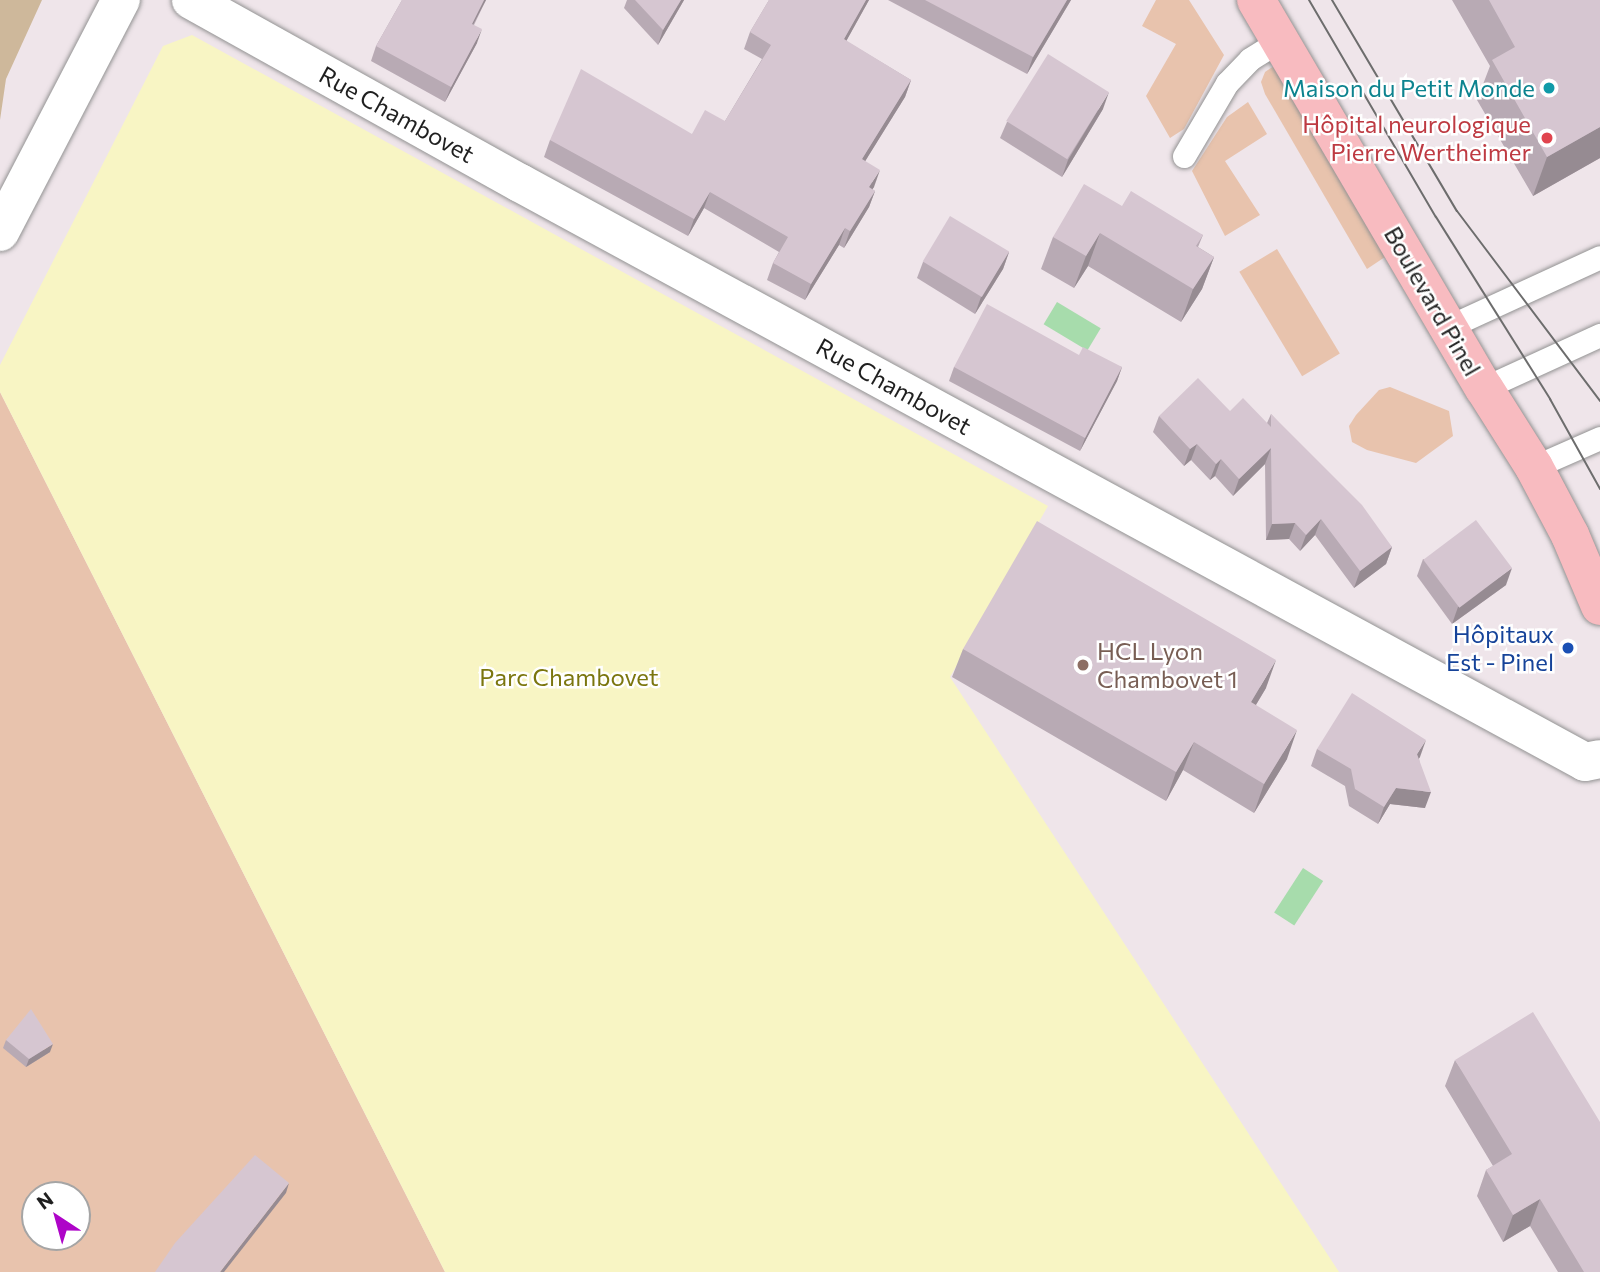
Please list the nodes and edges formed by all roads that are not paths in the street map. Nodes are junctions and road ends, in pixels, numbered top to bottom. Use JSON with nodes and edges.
{"nodes":[{"id":1,"x":121,"y":0,"type":"edge"},
{"id":2,"x":191,"y":0,"type":"edge"},
{"id":3,"x":1256,"y":0,"type":"edge"},
{"id":4,"x":1280,"y":40,"type":"junction"},
{"id":5,"x":1184,"y":156,"type":"dead end"},
{"id":6,"x":0,"y":232,"type":"edge"},
{"id":7,"x":1600,"y":257,"type":"edge"},
{"id":8,"x":1448,"y":327,"type":"junction"},
{"id":9,"x":1600,"y":335,"type":"edge"},
{"id":10,"x":1484,"y":388,"type":"junction"},
{"id":11,"x":1600,"y":438,"type":"edge"},
{"id":12,"x":1534,"y":467,"type":"junction"},
{"id":13,"x":1600,"y":606,"type":"edge"},
{"id":14,"x":1600,"y":759,"type":"edge"}],
"edges":[{"from":1,"to":6,"type":"street"},
{"from":2,"to":14,"type":"street","name":"Rue Chambovet"},
{"from":3,"to":4,"type":"main road","name":"Boulevard Pinel"},
{"from":4,"to":5,"type":"lane"},
{"from":4,"to":8,"type":"main road","name":"Boulevard Pinel"},
{"from":7,"to":8,"type":"lane"},
{"from":8,"to":10,"type":"main road","name":"Boulevard Pinel"},
{"from":9,"to":10,"type":"lane"},
{"from":10,"to":12,"type":"main road","name":"Boulevard Pinel"},
{"from":11,"to":12,"type":"lane"},
{"from":12,"to":13,"type":"main road","name":"Boulevard Pinel"}]}
